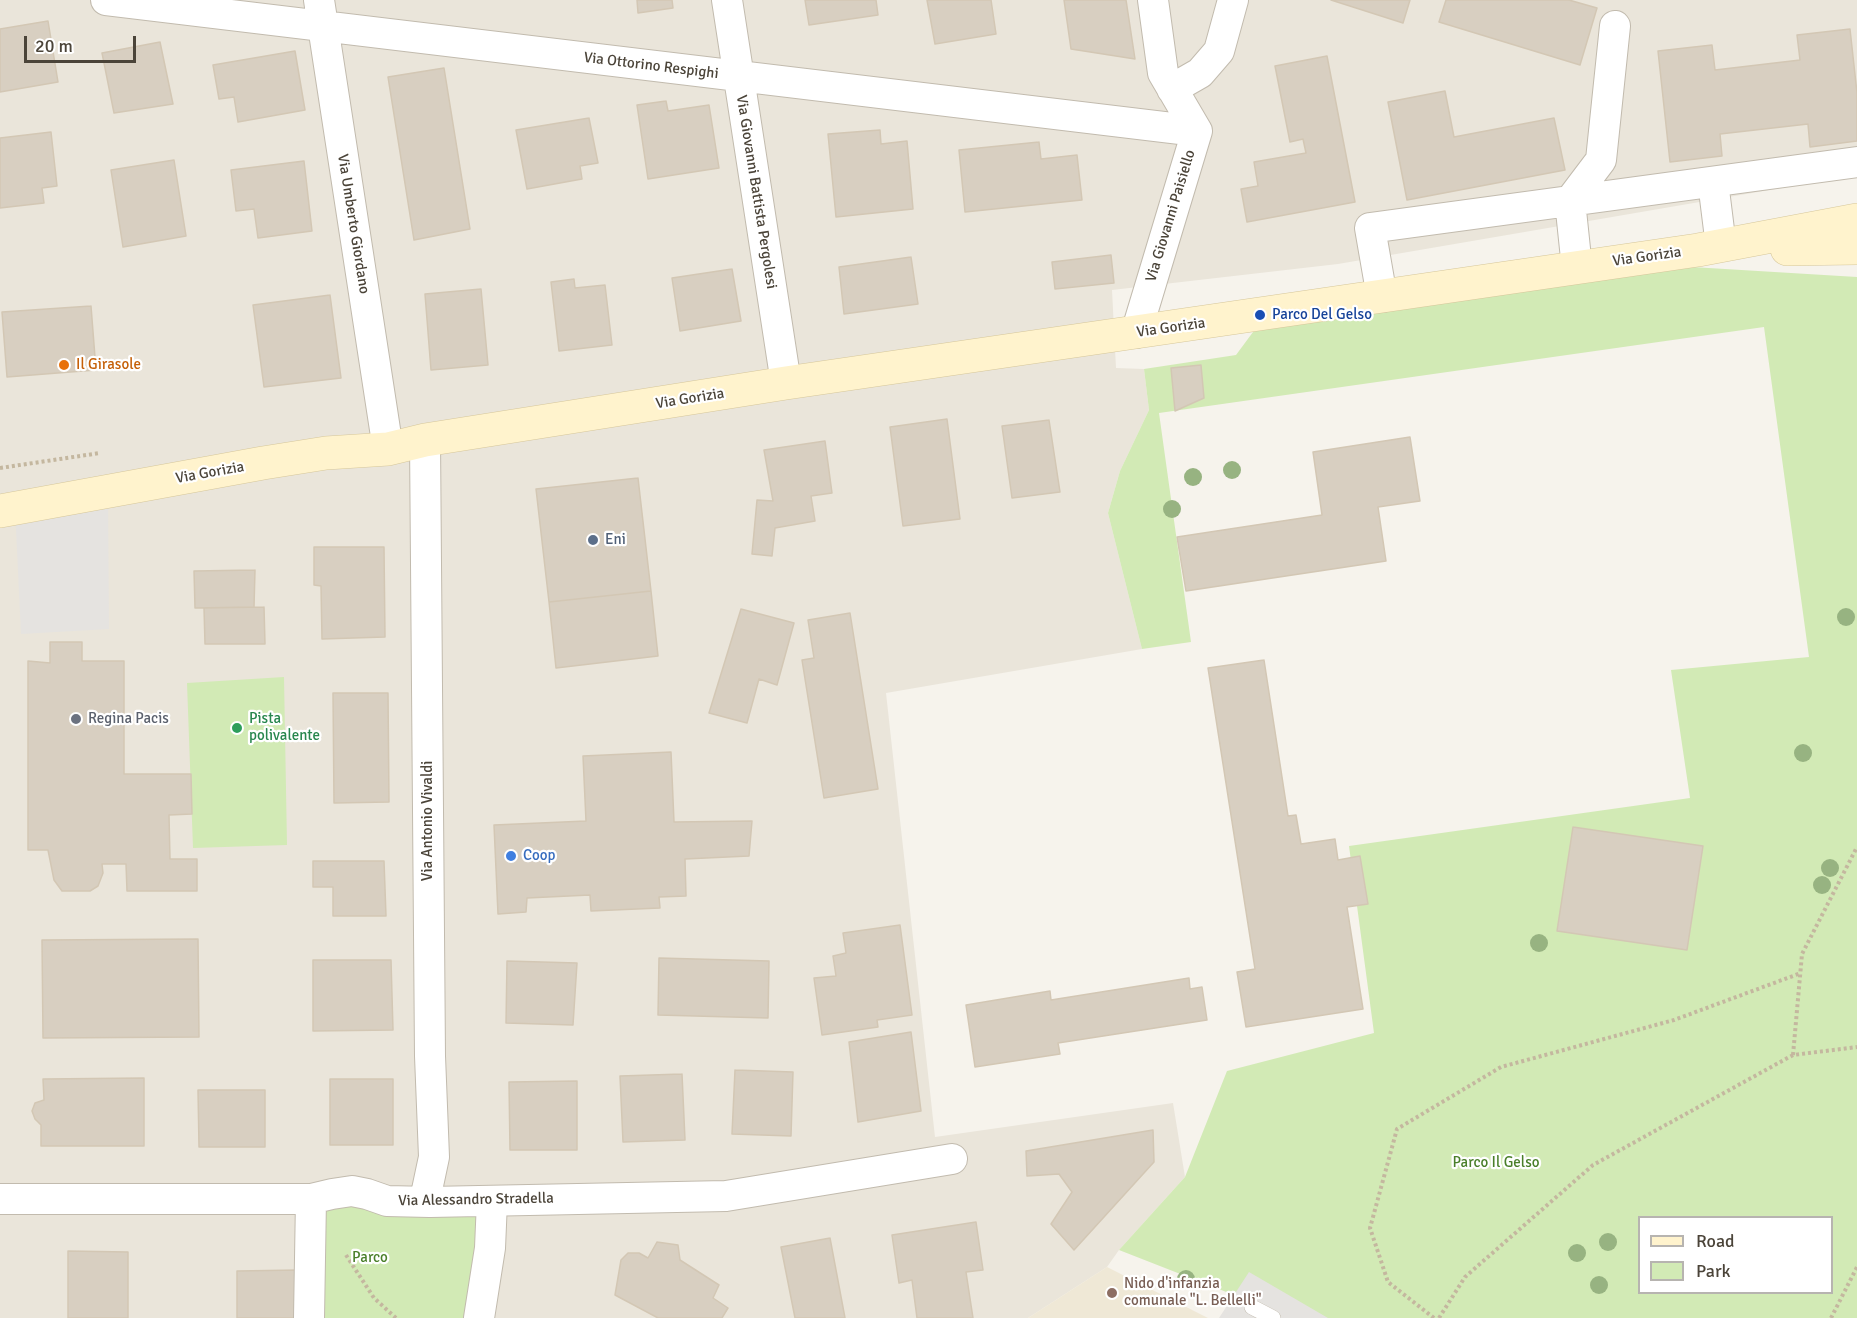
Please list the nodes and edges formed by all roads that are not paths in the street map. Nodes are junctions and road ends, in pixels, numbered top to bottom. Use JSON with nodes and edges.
{"nodes":[{"id":1,"x":106,"y":0,"type":"edge"},
{"id":2,"x":727,"y":0,"type":"edge"},
{"id":3,"x":1153,"y":0,"type":"edge"},
{"id":4,"x":1233,"y":0,"type":"edge"},
{"id":5,"x":321,"y":13,"type":"edge"},
{"id":6,"x":1615,"y":26,"type":"dead end"},
{"id":7,"x":738,"y":77,"type":"junction"},
{"id":8,"x":1172,"y":89,"type":"junction"},
{"id":9,"x":1197,"y":131,"type":"junction"},
{"id":10,"x":1857,"y":162,"type":"edge"},
{"id":11,"x":1713,"y":182,"type":"junction"},
{"id":12,"x":1570,"y":201,"type":"junction"},
{"id":13,"x":1857,"y":220,"type":"edge"},
{"id":14,"x":1709,"y":248,"type":"junction"},
{"id":15,"x":1857,"y":248,"type":"edge"},
{"id":16,"x":1577,"y":268,"type":"junction"},
{"id":17,"x":1382,"y":297,"type":"junction"},
{"id":18,"x":1136,"y":333,"type":"junction"},
{"id":19,"x":786,"y":383,"type":"junction"},
{"id":20,"x":425,"y":440,"type":"junction"},
{"id":21,"x":388,"y":449,"type":"junction"},
{"id":22,"x":0,"y":511,"type":"edge"},
{"id":23,"x":952,"y":1159,"type":"dead end"},
{"id":24,"x":0,"y":1198,"type":"edge"},
{"id":25,"x":311,"y":1200,"type":"junction"},
{"id":26,"x":492,"y":1201,"type":"junction"},
{"id":27,"x":429,"y":1202,"type":"junction"},
{"id":28,"x":1252,"y":1307,"type":"dead end"},
{"id":29,"x":309,"y":1318,"type":"edge"},
{"id":30,"x":478,"y":1318,"type":"edge"},
{"id":31,"x":1273,"y":1318,"type":"edge"}],
"edges":[{"from":1,"to":5,"type":"street","name":"Via Ottorino Respighi"},
{"from":2,"to":7,"type":"street","name":"Via Giovanni Battista Pergolesi"},
{"from":3,"to":8,"type":"street","name":"Via Giovanni Paisiello"},
{"from":4,"to":8,"type":"street"},
{"from":5,"to":7,"type":"street","name":"Via Ottorino Respighi"},
{"from":5,"to":21,"type":"street","name":"Via Umberto Giordano"},
{"from":6,"to":12,"type":"street"},
{"from":7,"to":9,"type":"street","name":"Via Ottorino Respighi"},
{"from":7,"to":19,"type":"street","name":"Via Giovanni Battista Pergolesi"},
{"from":8,"to":9,"type":"street","name":"Via Giovanni Paisiello"},
{"from":9,"to":18,"type":"street","name":"Via Giovanni Paisiello"},
{"from":10,"to":11,"type":"street"},
{"from":11,"to":12,"type":"street"},
{"from":11,"to":14,"type":"street"},
{"from":12,"to":16,"type":"street"},
{"from":12,"to":17,"type":"street"},
{"from":13,"to":14,"type":"main road","name":"Via Gorizia"},
{"from":14,"to":15,"type":"main road","name":"Via Gorizia"},
{"from":14,"to":16,"type":"main road","name":"Via Gorizia"},
{"from":16,"to":17,"type":"main road","name":"Via Gorizia"},
{"from":17,"to":18,"type":"main road","name":"Via Gorizia"},
{"from":18,"to":19,"type":"main road","name":"Via Gorizia"},
{"from":19,"to":20,"type":"main road","name":"Via Gorizia"},
{"from":20,"to":21,"type":"main road","name":"Via Gorizia"},
{"from":20,"to":27,"type":"street","name":"Via Antonio Vivaldi"},
{"from":21,"to":22,"type":"main road","name":"Via Gorizia"},
{"from":23,"to":26,"type":"street","name":"Via Alessandro Stradella"},
{"from":24,"to":25,"type":"street","name":"Via Alessandro Stradella"},
{"from":25,"to":27,"type":"street","name":"Via Alessandro Stradella"},
{"from":25,"to":29,"type":"street"},
{"from":26,"to":27,"type":"street","name":"Via Alessandro Stradella"},
{"from":26,"to":30,"type":"street"},
{"from":28,"to":31,"type":"lane"}]}
